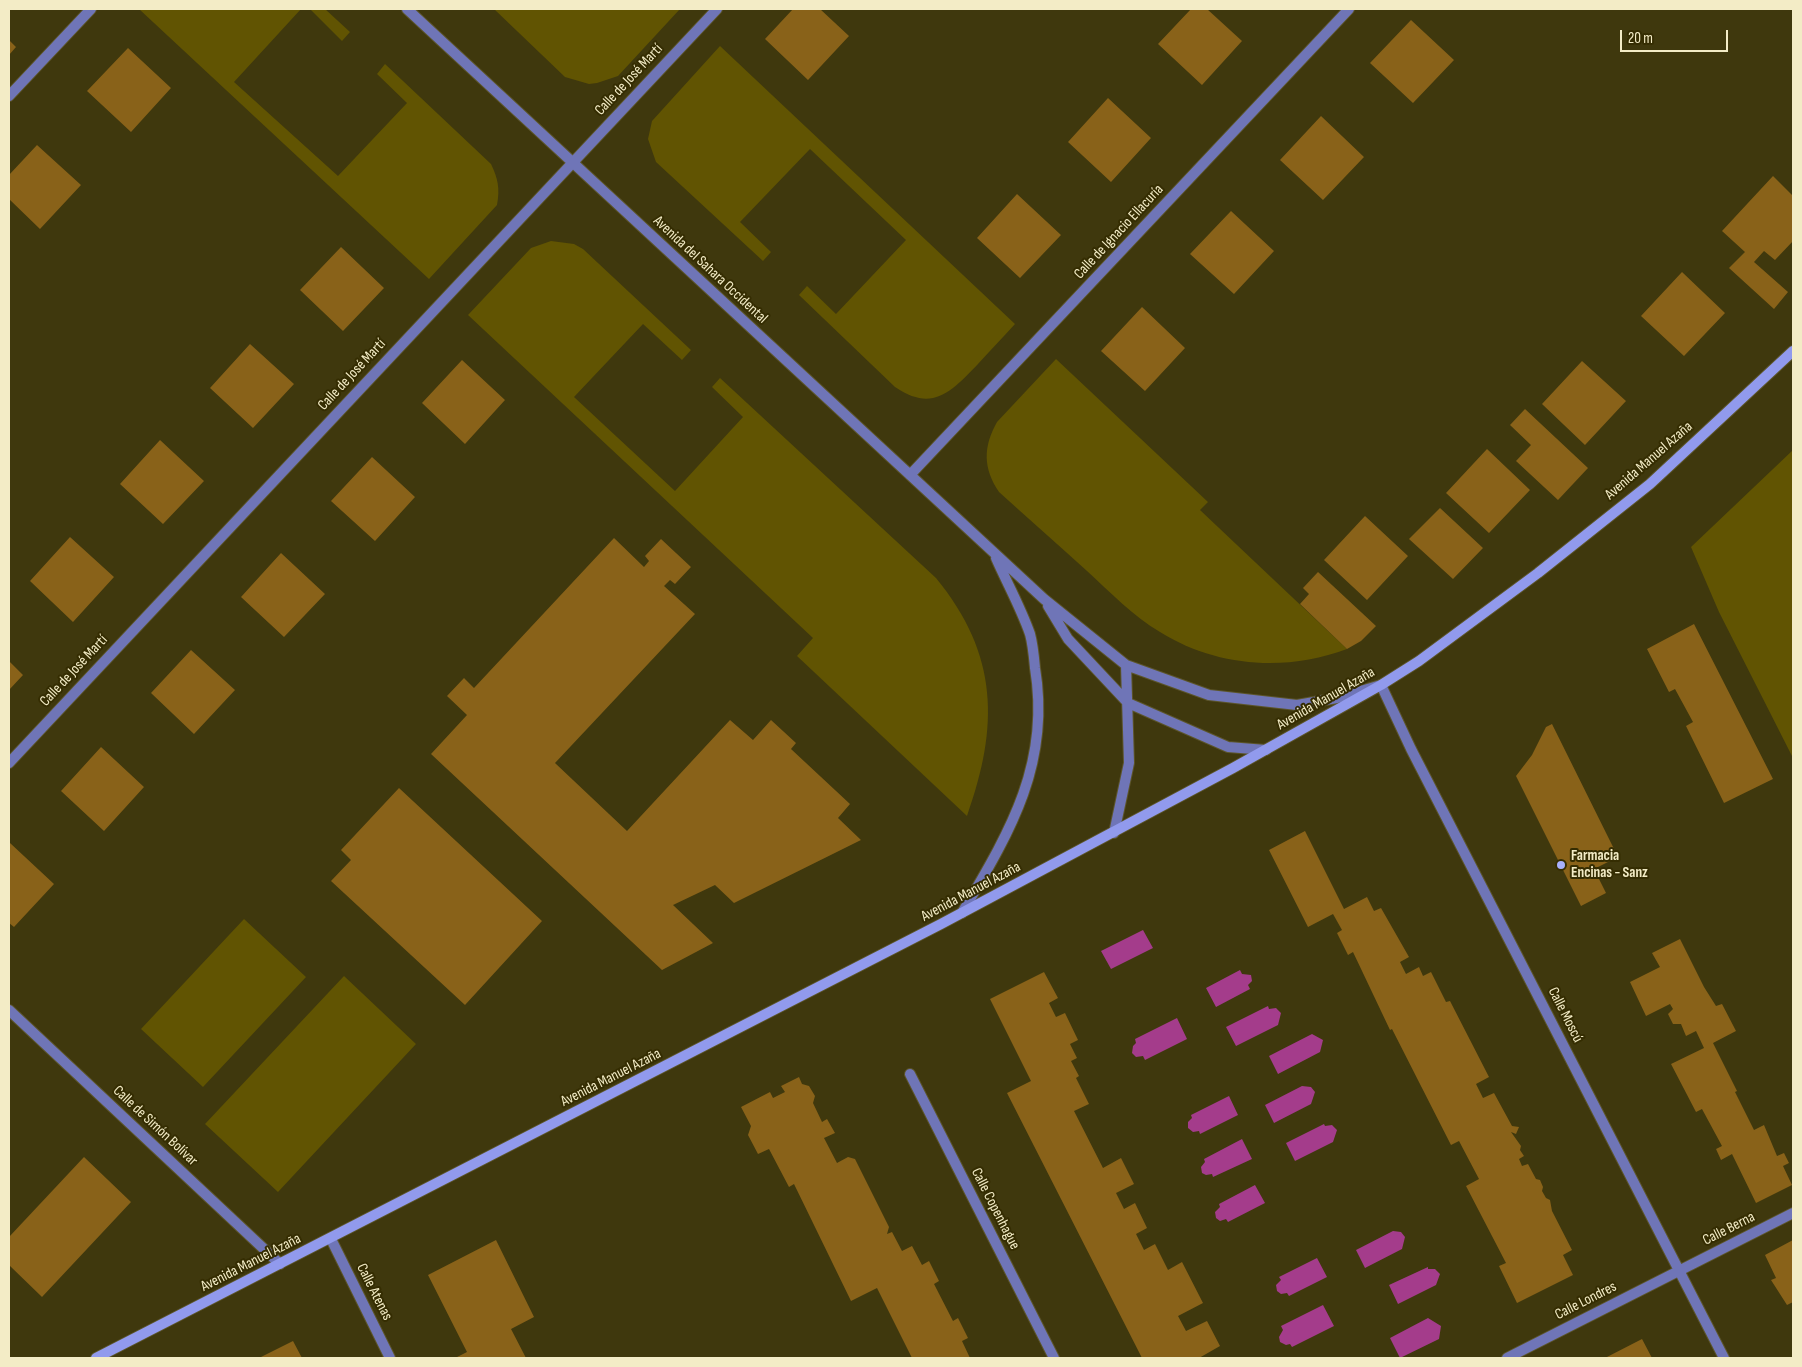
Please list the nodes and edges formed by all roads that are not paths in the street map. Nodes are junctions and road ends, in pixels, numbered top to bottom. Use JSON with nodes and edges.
{"nodes":[{"id":1,"x":91,"y":9,"type":"edge"},
{"id":2,"x":407,"y":9,"type":"edge"},
{"id":3,"x":716,"y":9,"type":"edge"},
{"id":4,"x":1349,"y":9,"type":"edge"},
{"id":5,"x":9,"y":96,"type":"edge"},
{"id":6,"x":572,"y":162,"type":"junction"},
{"id":7,"x":1793,"y":351,"type":"edge"},
{"id":8,"x":910,"y":476,"type":"junction"},
{"id":9,"x":993,"y":552,"type":"junction"},
{"id":10,"x":1044,"y":599,"type":"junction"},
{"id":11,"x":1126,"y":665,"type":"junction"},
{"id":12,"x":1381,"y":685,"type":"junction"},
{"id":13,"x":1128,"y":703,"type":"junction"},
{"id":14,"x":1266,"y":750,"type":"junction"},
{"id":15,"x":9,"y":763,"type":"edge"},
{"id":16,"x":1114,"y":833,"type":"junction"},
{"id":17,"x":962,"y":913,"type":"junction"},
{"id":18,"x":9,"y":1010,"type":"edge"},
{"id":19,"x":910,"y":1074,"type":"dead end"},
{"id":20,"x":1793,"y":1213,"type":"edge"},
{"id":21,"x":331,"y":1239,"type":"junction"},
{"id":22,"x":280,"y":1264,"type":"junction"},
{"id":23,"x":1679,"y":1271,"type":"junction"},
{"id":24,"x":96,"y":1358,"type":"edge"},
{"id":25,"x":390,"y":1358,"type":"edge"},
{"id":26,"x":1054,"y":1358,"type":"edge"},
{"id":27,"x":1507,"y":1358,"type":"edge"},
{"id":28,"x":1724,"y":1358,"type":"edge"}],
"edges":[{"from":1,"to":5,"type":"street"},
{"from":2,"to":6,"type":"street","name":"Avenida del Sahara Occidental"},
{"from":3,"to":6,"type":"street","name":"Calle de José Martí"},
{"from":4,"to":8,"type":"street","name":"Calle de Ignacio Ellacuría"},
{"from":6,"to":8,"type":"street","name":"Avenida del Sahara Occidental"},
{"from":6,"to":15,"type":"street","name":"Calle de José Martí"},
{"from":7,"to":12,"type":"street","name":"Avenida Manuel Azaña"},
{"from":8,"to":9,"type":"street","name":"Avenida del Sahara Occidental"},
{"from":9,"to":10,"type":"street","name":"Avenida del Sahara Occidental"},
{"from":9,"to":17,"type":"street","name":"Avenida del Sahara Occidental"},
{"from":10,"to":11,"type":"street","name":"Avenida del Sahara Occidental"},
{"from":10,"to":13,"type":"street","name":"Avenida del Sahara Occidental"},
{"from":11,"to":12,"type":"street","name":"Avenida del Sahara Occidental"},
{"from":11,"to":13,"type":"street"},
{"from":12,"to":14,"type":"street","name":"Avenida Manuel Azaña"},
{"from":12,"to":23,"type":"street","name":"Calle Moscú"},
{"from":13,"to":14,"type":"street","name":"Avenida del Sahara Occidental"},
{"from":13,"to":16,"type":"street"},
{"from":14,"to":16,"type":"street","name":"Avenida Manuel Azaña"},
{"from":16,"to":17,"type":"street","name":"Avenida Manuel Azaña"},
{"from":17,"to":21,"type":"street","name":"Avenida Manuel Azaña"},
{"from":18,"to":22,"type":"street","name":"Calle de Simón Bolívar"},
{"from":19,"to":26,"type":"street","name":"Calle Copenhague"},
{"from":20,"to":23,"type":"street","name":"Calle Berna"},
{"from":21,"to":22,"type":"street","name":"Avenida Manuel Azaña"},
{"from":21,"to":25,"type":"street","name":"Calle Atenas"},
{"from":22,"to":24,"type":"street","name":"Avenida Manuel Azaña"},
{"from":23,"to":27,"type":"street","name":"Calle Londres"},
{"from":23,"to":28,"type":"street","name":"Calle Moscú"}]}
